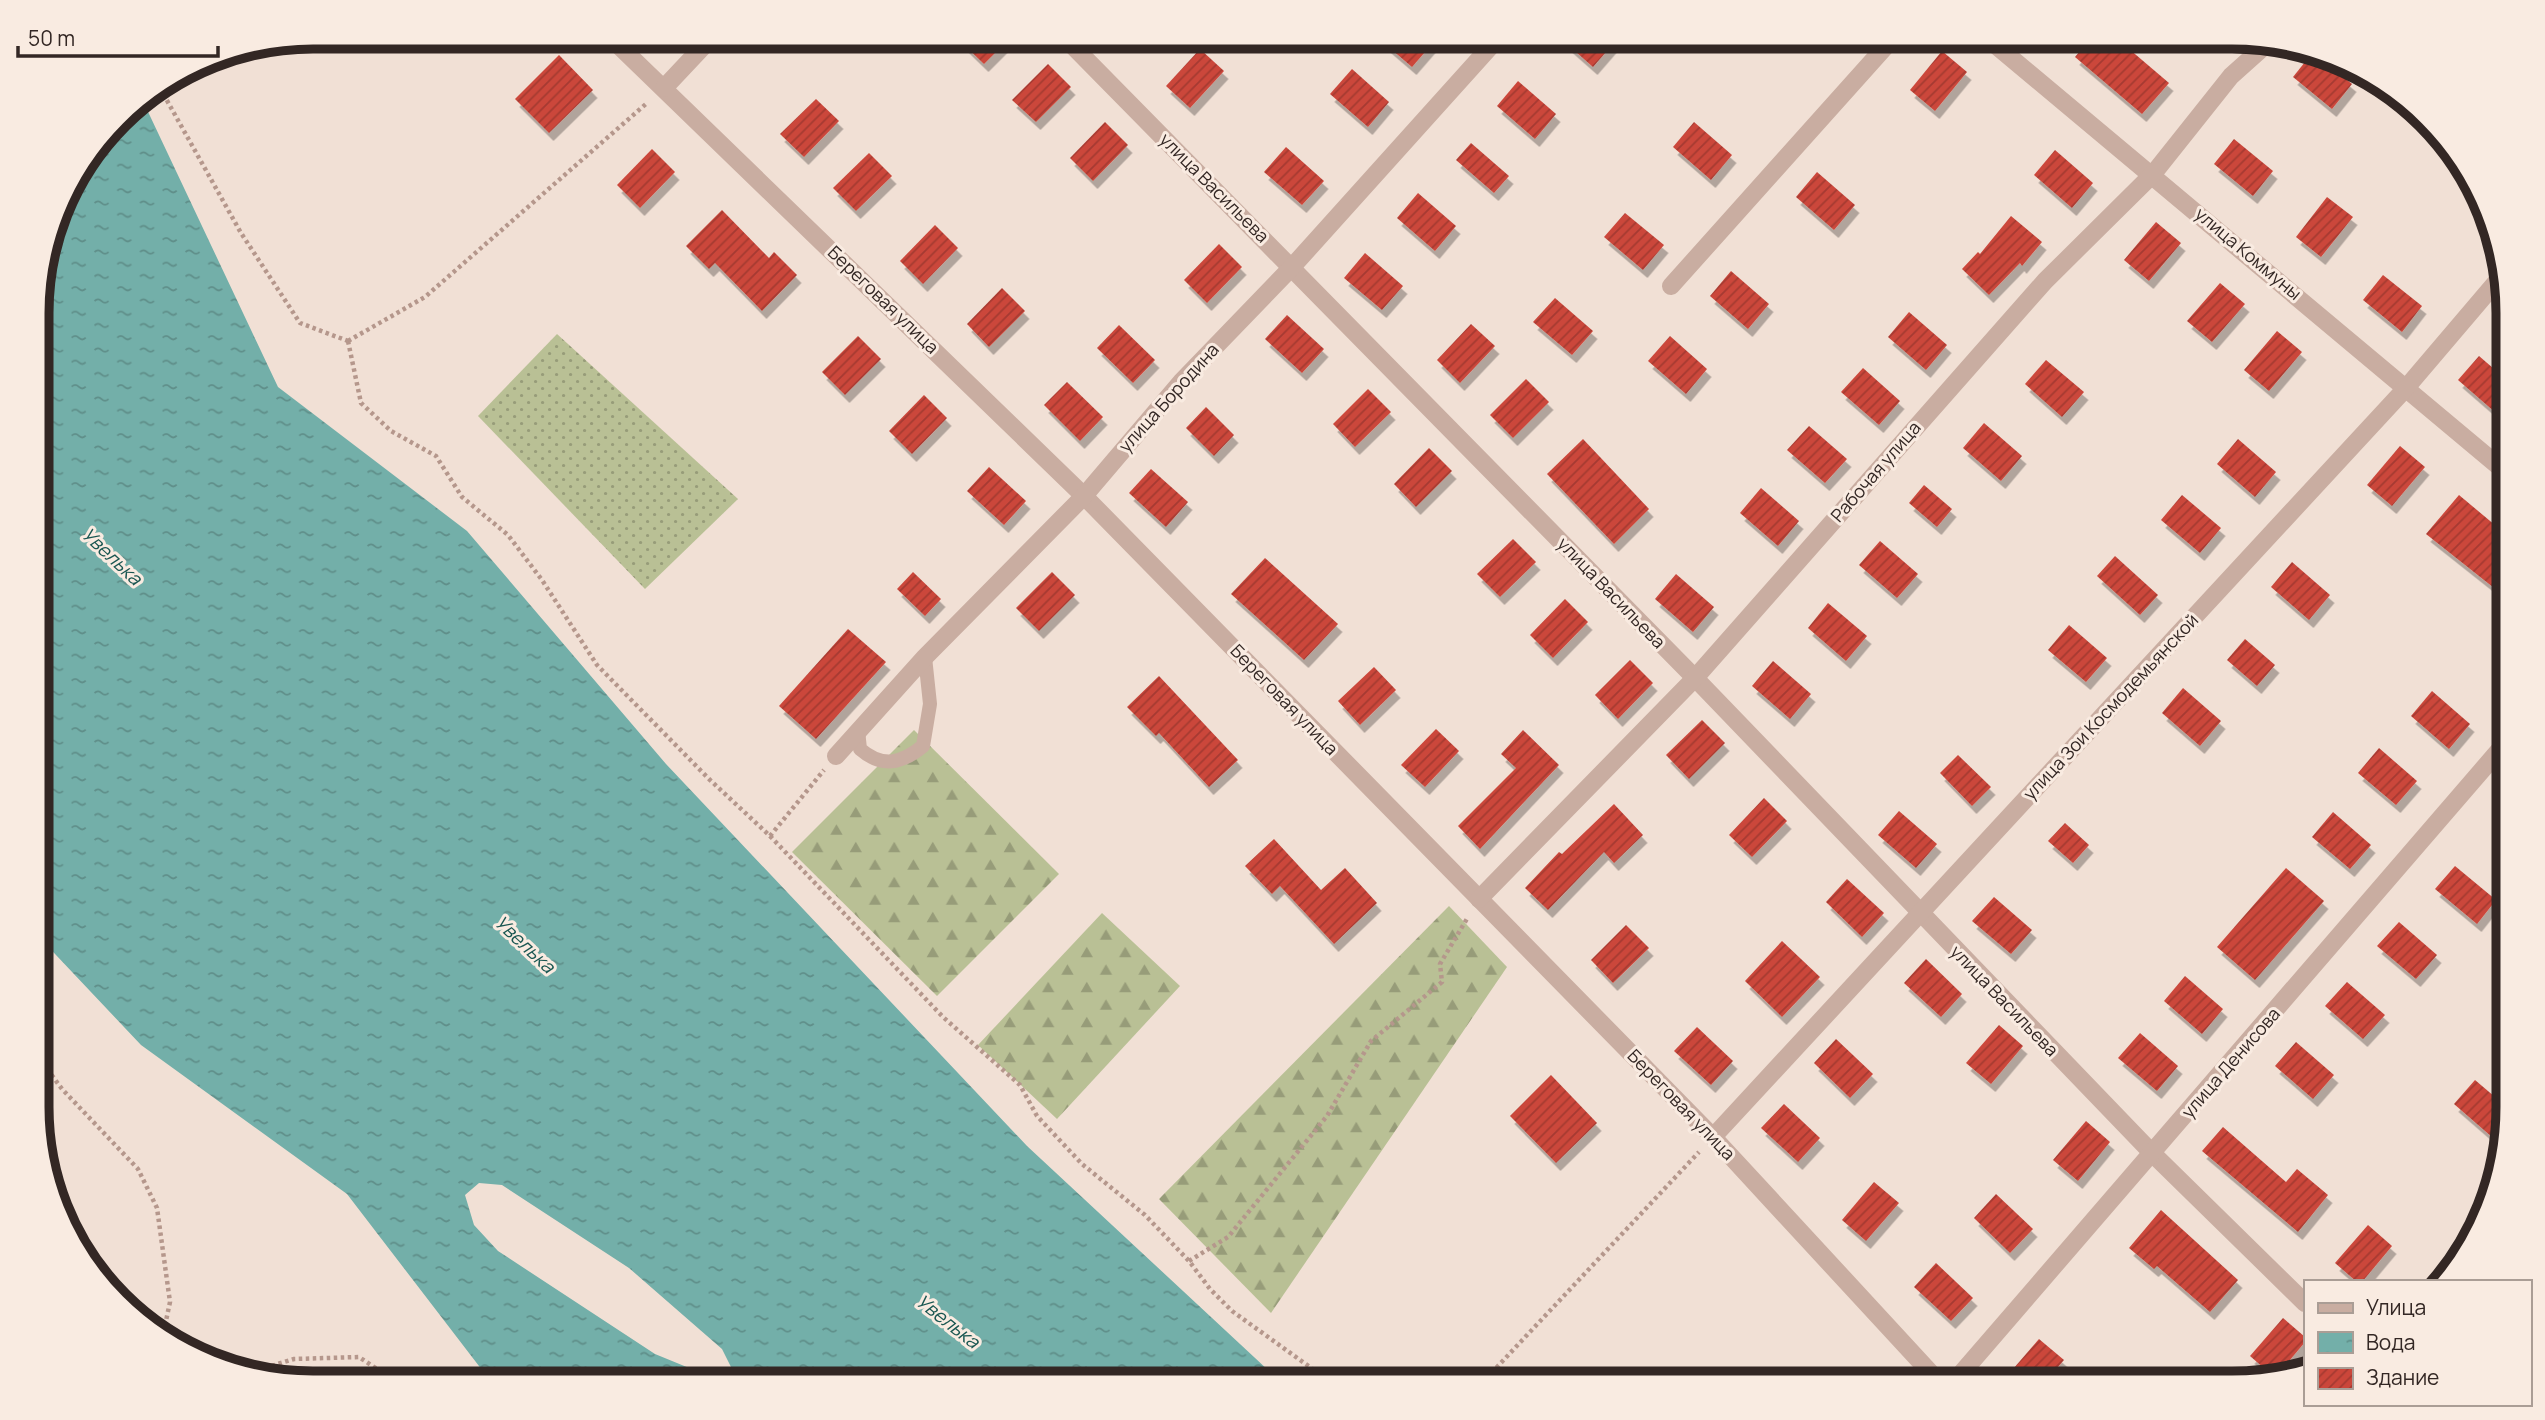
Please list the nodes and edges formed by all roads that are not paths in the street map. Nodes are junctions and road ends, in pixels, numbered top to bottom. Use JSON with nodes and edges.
{"nodes":[{"id":1,"x":622,"y":49,"type":"edge"},
{"id":2,"x":701,"y":49,"type":"edge"},
{"id":3,"x":1076,"y":49,"type":"edge"},
{"id":4,"x":1488,"y":49,"type":"edge"},
{"id":5,"x":1883,"y":49,"type":"edge"},
{"id":6,"x":2001,"y":49,"type":"edge"},
{"id":7,"x":2259,"y":51,"type":"edge"},
{"id":8,"x":664,"y":89,"type":"junction"},
{"id":9,"x":2153,"y":174,"type":"junction"},
{"id":10,"x":1292,"y":267,"type":"junction"},
{"id":11,"x":2494,"y":284,"type":"edge"},
{"id":12,"x":1671,"y":286,"type":"dead end"},
{"id":13,"x":2406,"y":388,"type":"junction"},
{"id":14,"x":2496,"y":464,"type":"edge"},
{"id":15,"x":1084,"y":496,"type":"junction"},
{"id":16,"x":925,"y":657,"type":"junction"},
{"id":17,"x":1695,"y":678,"type":"junction"},
{"id":18,"x":858,"y":730,"type":"junction"},
{"id":19,"x":2496,"y":754,"type":"edge"},
{"id":20,"x":836,"y":756,"type":"road end"},
{"id":21,"x":1479,"y":899,"type":"junction"},
{"id":22,"x":1920,"y":914,"type":"junction"},
{"id":23,"x":1713,"y":1137,"type":"junction"},
{"id":24,"x":2153,"y":1154,"type":"junction"},
{"id":25,"x":2304,"y":1302,"type":"edge"},
{"id":26,"x":1929,"y":1371,"type":"edge"},
{"id":27,"x":1963,"y":1371,"type":"edge"}],
"edges":[{"from":1,"to":8,"type":"street","name":"Береговая улица"},
{"from":2,"to":8,"type":"street"},
{"from":3,"to":10,"type":"street","name":"улица Васильева"},
{"from":4,"to":10,"type":"street","name":"улица Бородина"},
{"from":5,"to":12,"type":"street"},
{"from":6,"to":9,"type":"street","name":"улица Коммуны"},
{"from":7,"to":9,"type":"street","name":"Рабочая улица"},
{"from":8,"to":15,"type":"street","name":"Береговая улица"},
{"from":9,"to":13,"type":"street","name":"улица Коммуны"},
{"from":9,"to":17,"type":"street","name":"Рабочая улица"},
{"from":10,"to":15,"type":"street","name":"улица Бородина"},
{"from":10,"to":17,"type":"street","name":"улица Васильева"},
{"from":11,"to":13,"type":"street","name":"улица Зои Космодемьянской"},
{"from":13,"to":14,"type":"street","name":"улица Коммуны"},
{"from":13,"to":22,"type":"street","name":"улица Зои Космодемьянской"},
{"from":15,"to":16,"type":"street","name":"улица Бородина"},
{"from":15,"to":21,"type":"street","name":"Береговая улица"},
{"from":16,"to":18,"type":"street","name":"улица Бородина"},
{"from":16,"to":18,"type":"lane"},
{"from":17,"to":21,"type":"street","name":"Рабочая улица"},
{"from":17,"to":22,"type":"street","name":"улица Васильева"},
{"from":18,"to":20,"type":"street","name":"улица Бородина"},
{"from":19,"to":24,"type":"street","name":"улица Денисова"},
{"from":21,"to":23,"type":"street","name":"Береговая улица"},
{"from":22,"to":23,"type":"street","name":"улица Зои Космодемьянской"},
{"from":22,"to":24,"type":"street","name":"улица Васильева"},
{"from":23,"to":26,"type":"street","name":"Береговая улица"},
{"from":24,"to":25,"type":"street","name":"улица Васильева"},
{"from":24,"to":27,"type":"street","name":"улица Денисова"}]}
